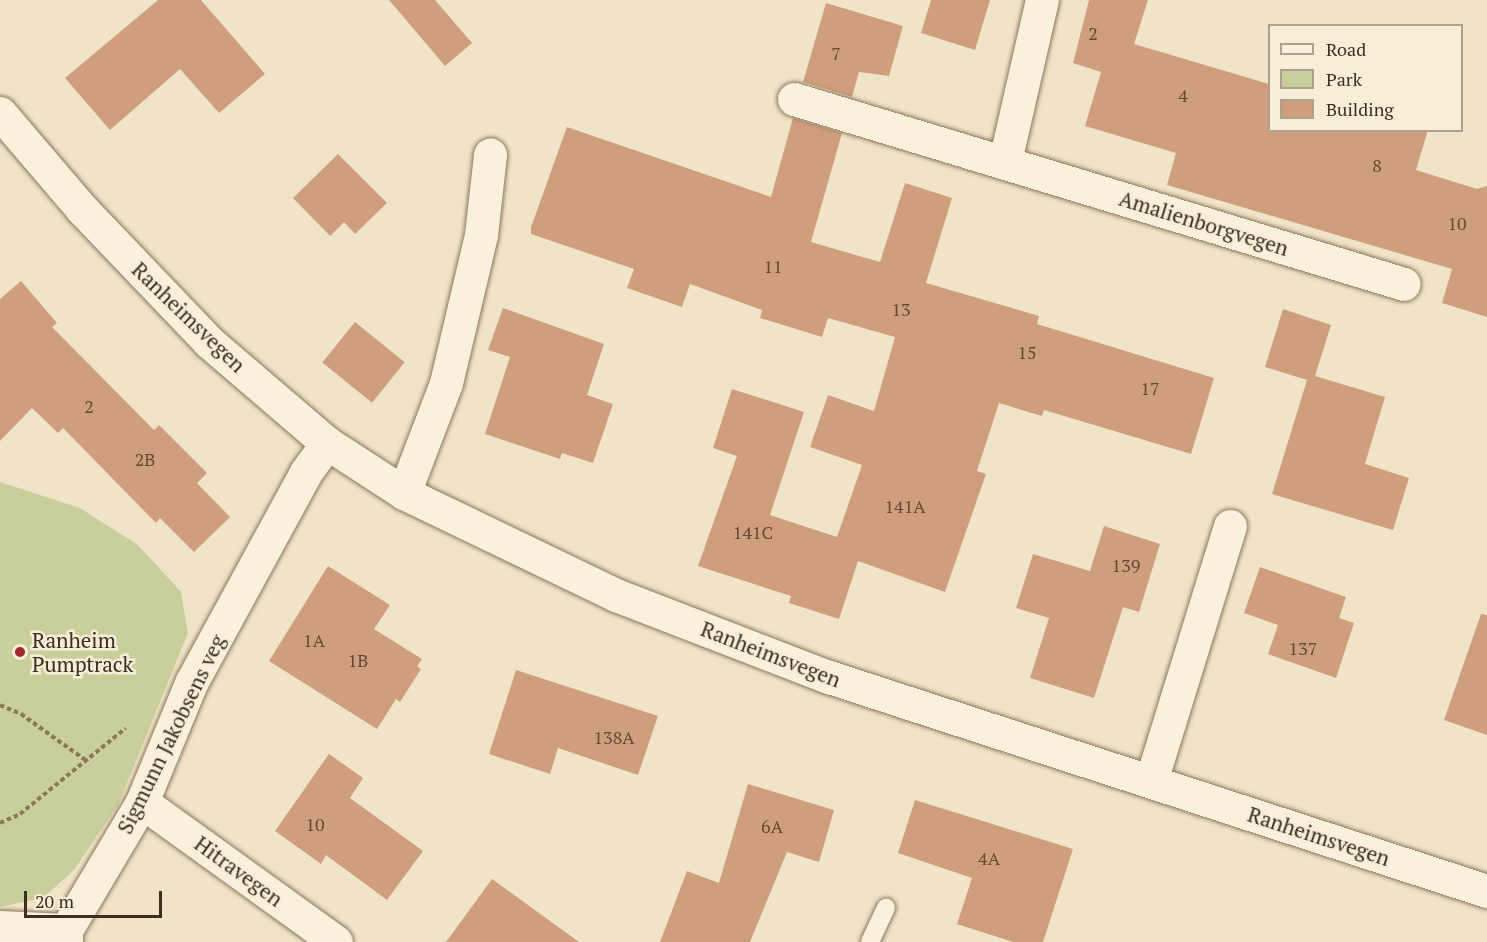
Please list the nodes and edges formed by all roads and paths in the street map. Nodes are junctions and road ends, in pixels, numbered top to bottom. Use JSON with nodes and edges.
{"nodes":[{"id":1,"x":1042,"y":0,"type":"edge"},
{"id":2,"x":794,"y":99,"type":"dead end"},
{"id":3,"x":0,"y":113,"type":"edge"},
{"id":4,"x":490,"y":154,"type":"dead end"},
{"id":5,"x":1005,"y":161,"type":"junction"},
{"id":6,"x":1404,"y":284,"type":"dead end"},
{"id":7,"x":327,"y":443,"type":"junction"},
{"id":8,"x":404,"y":493,"type":"junction"},
{"id":9,"x":1230,"y":526,"type":"dead end"},
{"id":10,"x":0,"y":705,"type":"edge"},
{"id":11,"x":130,"y":725,"type":"dead end"},
{"id":12,"x":88,"y":762,"type":"junction"},
{"id":13,"x":1152,"y":781,"type":"junction"},
{"id":14,"x":142,"y":802,"type":"junction"},
{"id":15,"x":0,"y":823,"type":"edge"},
{"id":16,"x":1487,"y":891,"type":"edge"},
{"id":17,"x":886,"y":908,"type":"dead end"},
{"id":18,"x":0,"y":927,"type":"edge"},
{"id":19,"x":66,"y":936,"type":"edge"},
{"id":20,"x":336,"y":942,"type":"edge"},
{"id":21,"x":870,"y":942,"type":"edge"}],
"edges":[{"from":1,"to":5,"type":"street"},
{"from":2,"to":5,"type":"street","name":"Amalienborgvegen"},
{"from":3,"to":7,"type":"street","name":"Ranheimsvegen"},
{"from":4,"to":8,"type":"street"},
{"from":5,"to":6,"type":"street","name":"Amalienborgvegen"},
{"from":7,"to":8,"type":"street","name":"Ranheimsvegen"},
{"from":7,"to":14,"type":"street","name":"Sigmunn Jakobsens veg"},
{"from":8,"to":13,"type":"street","name":"Ranheimsvegen"},
{"from":9,"to":13,"type":"street"},
{"from":10,"to":12,"type":"path"},
{"from":11,"to":12,"type":"path"},
{"from":12,"to":15,"type":"path"},
{"from":13,"to":16,"type":"street","name":"Ranheimsvegen"},
{"from":14,"to":19,"type":"street","name":"Sigmunn Jakobsens veg"},
{"from":14,"to":20,"type":"street","name":"Hitravegen"},
{"from":17,"to":21,"type":"lane"},
{"from":18,"to":19,"type":"street","name":"Sigmunn Jakobsens veg"}]}
